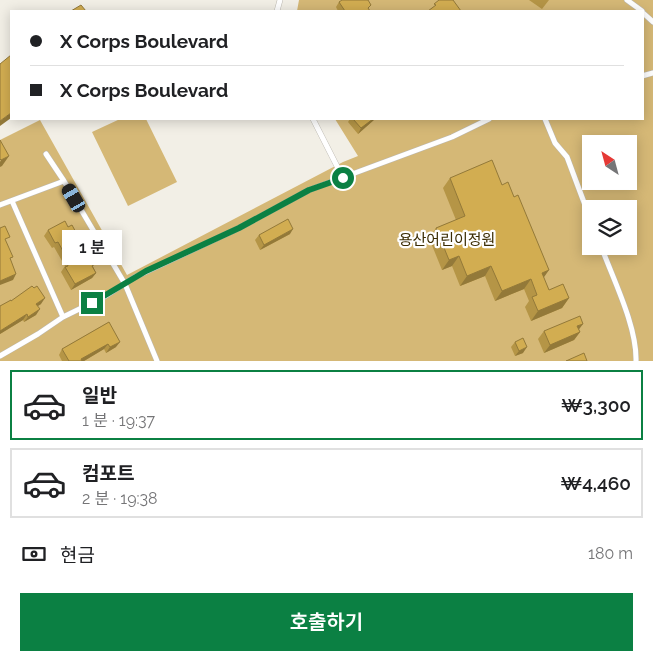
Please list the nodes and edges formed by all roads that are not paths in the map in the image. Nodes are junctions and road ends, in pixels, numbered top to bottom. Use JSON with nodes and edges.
{"nodes":[{"id":1,"x":628,"y":0,"type":"edge"},
{"id":2,"x":640,"y":10,"type":"edge"},
{"id":3,"x":314,"y":120,"type":"edge"},
{"id":4,"x":487,"y":120,"type":"edge"},
{"id":5,"x":545,"y":120,"type":"edge"},
{"id":6,"x":46,"y":154,"type":"dead end"},
{"id":7,"x":343,"y":178,"type":"junction"},
{"id":8,"x":64,"y":181,"type":"junction"},
{"id":9,"x":583,"y":200,"type":"edge"},
{"id":10,"x":12,"y":201,"type":"junction"},
{"id":11,"x":0,"y":206,"type":"edge"},
{"id":12,"x":604,"y":255,"type":"edge"},
{"id":13,"x":125,"y":284,"type":"junction"},
{"id":14,"x":64,"y":317,"type":"junction"},
{"id":15,"x":0,"y":356,"type":"edge"},
{"id":16,"x":157,"y":361,"type":"edge"},
{"id":17,"x":636,"y":361,"type":"edge"}],
"edges":[{"from":1,"to":2,"type":"lane"},
{"from":3,"to":7,"type":"lane"},
{"from":4,"to":7,"type":"lane"},
{"from":5,"to":9,"type":"lane"},
{"from":6,"to":8,"type":"lane"},
{"from":7,"to":13,"type":"lane"},
{"from":8,"to":10,"type":"lane"},
{"from":8,"to":13,"type":"lane"},
{"from":10,"to":11,"type":"lane"},
{"from":10,"to":14,"type":"lane"},
{"from":12,"to":17,"type":"lane"},
{"from":13,"to":14,"type":"lane"},
{"from":13,"to":16,"type":"lane"},
{"from":14,"to":15,"type":"lane"}]}
